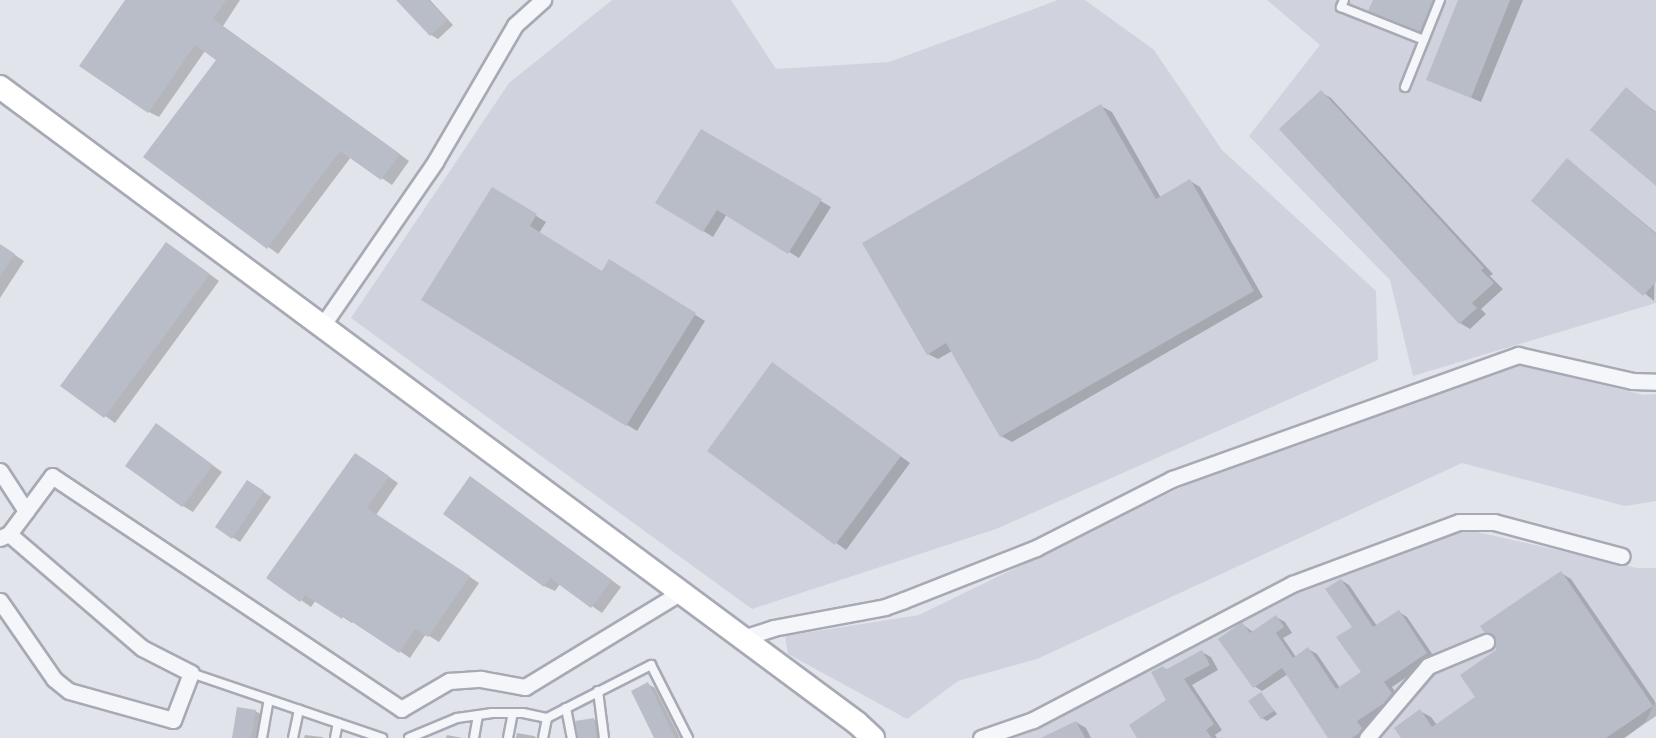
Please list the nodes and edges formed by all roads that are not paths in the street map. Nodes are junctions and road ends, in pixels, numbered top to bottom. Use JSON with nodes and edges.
{"nodes":[{"id":1,"x":543,"y":0,"type":"edge"},
{"id":2,"x":1344,"y":0,"type":"edge"},
{"id":3,"x":1440,"y":0,"type":"edge"},
{"id":4,"x":1424,"y":40,"type":"junction"},
{"id":5,"x":0,"y":87,"type":"edge"},
{"id":6,"x":1405,"y":87,"type":"dead end"},
{"id":7,"x":322,"y":326,"type":"junction"},
{"id":8,"x":1656,"y":382,"type":"edge"},
{"id":9,"x":0,"y":471,"type":"edge"},
{"id":10,"x":26,"y":511,"type":"junction"},
{"id":11,"x":5,"y":536,"type":"edge"},
{"id":12,"x":1622,"y":556,"type":"dead end"},
{"id":13,"x":681,"y":592,"type":"junction"},
{"id":14,"x":0,"y":601,"type":"edge"},
{"id":15,"x":743,"y":638,"type":"junction"},
{"id":16,"x":1486,"y":642,"type":"dead end"},
{"id":17,"x":191,"y":673,"type":"junction"},
{"id":18,"x":598,"y":691,"type":"junction"},
{"id":19,"x":269,"y":700,"type":"junction"},
{"id":20,"x":566,"y":708,"type":"junction"},
{"id":21,"x":299,"y":710,"type":"junction"},
{"id":22,"x":513,"y":713,"type":"junction"},
{"id":23,"x":478,"y":715,"type":"junction"},
{"id":24,"x":547,"y":718,"type":"junction"},
{"id":25,"x":338,"y":723,"type":"junction"},
{"id":26,"x":436,"y":727,"type":"junction"},
{"id":27,"x":370,"y":736,"type":"edge"},
{"id":28,"x":262,"y":738,"type":"edge"},
{"id":29,"x":293,"y":738,"type":"edge"},
{"id":30,"x":335,"y":738,"type":"edge"},
{"id":31,"x":382,"y":738,"type":"edge"},
{"id":32,"x":409,"y":738,"type":"edge"},
{"id":33,"x":434,"y":738,"type":"edge"},
{"id":34,"x":474,"y":738,"type":"edge"},
{"id":35,"x":508,"y":738,"type":"edge"},
{"id":36,"x":543,"y":738,"type":"edge"},
{"id":37,"x":572,"y":738,"type":"edge"},
{"id":38,"x":604,"y":738,"type":"edge"},
{"id":39,"x":688,"y":738,"type":"edge"},
{"id":40,"x":873,"y":738,"type":"edge"},
{"id":41,"x":981,"y":738,"type":"edge"},
{"id":42,"x":1367,"y":738,"type":"edge"}],
"edges":[{"from":1,"to":7,"type":"street"},
{"from":2,"to":4,"type":"lane"},
{"from":3,"to":4,"type":"lane"},
{"from":4,"to":6,"type":"lane"},
{"from":5,"to":7,"type":"street"},
{"from":7,"to":13,"type":"street"},
{"from":8,"to":15,"type":"street"},
{"from":9,"to":10,"type":"street"},
{"from":10,"to":11,"type":"street"},
{"from":10,"to":13,"type":"street"},
{"from":11,"to":17,"type":"street"},
{"from":12,"to":41,"type":"street"},
{"from":13,"to":15,"type":"street"},
{"from":14,"to":17,"type":"street"},
{"from":15,"to":40,"type":"street"},
{"from":16,"to":42,"type":"street"},
{"from":17,"to":19,"type":"lane"},
{"from":18,"to":20,"type":"lane"},
{"from":18,"to":38,"type":"lane"},
{"from":18,"to":39,"type":"lane"},
{"from":19,"to":21,"type":"lane"},
{"from":19,"to":28,"type":"lane"},
{"from":20,"to":24,"type":"lane"},
{"from":20,"to":37,"type":"lane"},
{"from":21,"to":25,"type":"lane"},
{"from":21,"to":29,"type":"lane"},
{"from":22,"to":23,"type":"lane"},
{"from":22,"to":24,"type":"lane"},
{"from":22,"to":35,"type":"lane"},
{"from":23,"to":26,"type":"lane"},
{"from":23,"to":34,"type":"lane"},
{"from":24,"to":36,"type":"lane"},
{"from":25,"to":27,"type":"lane"},
{"from":25,"to":30,"type":"lane"},
{"from":26,"to":32,"type":"lane"},
{"from":26,"to":33,"type":"lane"},
{"from":27,"to":31,"type":"lane"}]}
